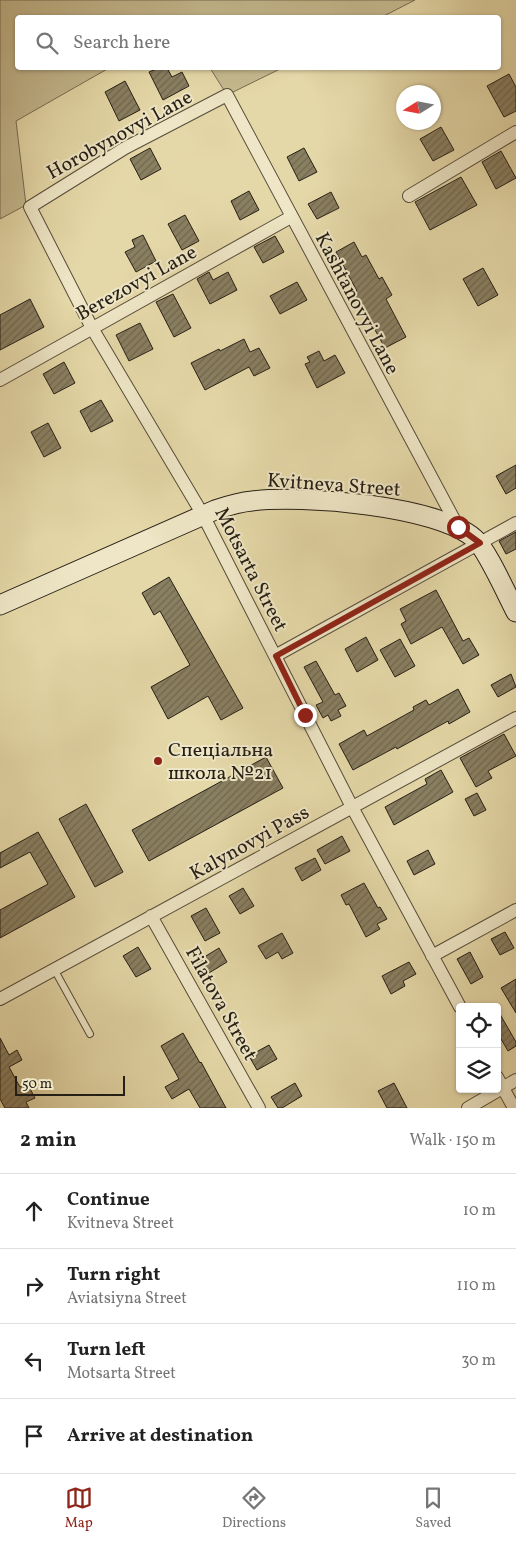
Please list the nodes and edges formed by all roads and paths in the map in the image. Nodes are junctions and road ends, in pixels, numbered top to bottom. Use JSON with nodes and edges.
{"nodes":[{"id":1,"x":227,"y":95,"type":"joint"},
{"id":2,"x":516,"y":132,"type":"edge"},
{"id":3,"x":409,"y":196,"type":"dead end"},
{"id":4,"x":30,"y":207,"type":"joint"},
{"id":5,"x":291,"y":217,"type":"junction"},
{"id":6,"x":92,"y":328,"type":"junction"},
{"id":7,"x":0,"y":380,"type":"edge"},
{"id":8,"x":203,"y":515,"type":"junction"},
{"id":9,"x":516,"y":523,"type":"edge"},
{"id":10,"x":458,"y":527,"type":"junction"},
{"id":11,"x":480,"y":543,"type":"junction"},
{"id":12,"x":0,"y":605,"type":"edge"},
{"id":13,"x":516,"y":612,"type":"edge"},
{"id":14,"x":276,"y":656,"type":"junction"},
{"id":15,"x":516,"y":718,"type":"edge"},
{"id":16,"x":352,"y":807,"type":"junction"},
{"id":17,"x":516,"y":910,"type":"edge"},
{"id":18,"x":151,"y":916,"type":"junction"},
{"id":19,"x":432,"y":956,"type":"junction"},
{"id":20,"x":54,"y":969,"type":"junction"},
{"id":21,"x":0,"y":999,"type":"edge"},
{"id":22,"x":458,"y":1003,"type":"edge"},
{"id":23,"x":90,"y":1034,"type":"dead end"},
{"id":24,"x":516,"y":1080,"type":"edge"},
{"id":25,"x":501,"y":1082,"type":"edge"},
{"id":26,"x":501,"y":1084,"type":"edge"},
{"id":27,"x":486,"y":1093,"type":"edge"},
{"id":28,"x":259,"y":1108,"type":"edge"},
{"id":29,"x":468,"y":1108,"type":"edge"},
{"id":30,"x":514,"y":1108,"type":"edge"}],
"edges":[{"from":1,"to":4,"type":"street","name":"Horobynovyi Lane"},
{"from":1,"to":5,"type":"street","name":"Kashtanovyi Lane"},
{"from":2,"to":3,"type":"street"},
{"from":4,"to":6,"type":"street","name":"Motsarta Street"},
{"from":5,"to":6,"type":"street","name":"Berezovyi Lane"},
{"from":5,"to":10,"type":"street","name":"Kashtanovyi Lane"},
{"from":6,"to":7,"type":"street","name":"Berezovyi Lane"},
{"from":6,"to":8,"type":"street","name":"Motsarta Street"},
{"from":8,"to":10,"type":"main road","name":"Kvitneva Street"},
{"from":8,"to":12,"type":"main road","name":"Kvitneva Street"},
{"from":8,"to":14,"type":"street","name":"Motsarta Street"},
{"from":9,"to":11,"type":"street"},
{"from":10,"to":11,"type":"main road","name":"Kvitneva Street"},
{"from":11,"to":13,"type":"main road","name":"Kvitneva Street"},
{"from":11,"to":14,"type":"street"},
{"from":14,"to":16,"type":"street","name":"Motsarta Street"},
{"from":15,"to":16,"type":"street","name":"Kalynovyi Pass"},
{"from":16,"to":18,"type":"street","name":"Kalynovyi Pass"},
{"from":16,"to":19,"type":"street","name":"Motsarta Street"},
{"from":17,"to":19,"type":"street"},
{"from":18,"to":20,"type":"street","name":"Kalynovyi Pass"},
{"from":18,"to":28,"type":"street","name":"Filatova Street"},
{"from":19,"to":22,"type":"street","name":"Motsarta Street"},
{"from":20,"to":21,"type":"street","name":"Kalynovyi Pass"},
{"from":20,"to":23,"type":"lane"},
{"from":24,"to":25,"type":"street"},
{"from":26,"to":30,"type":"street"},
{"from":27,"to":29,"type":"street"}]}
